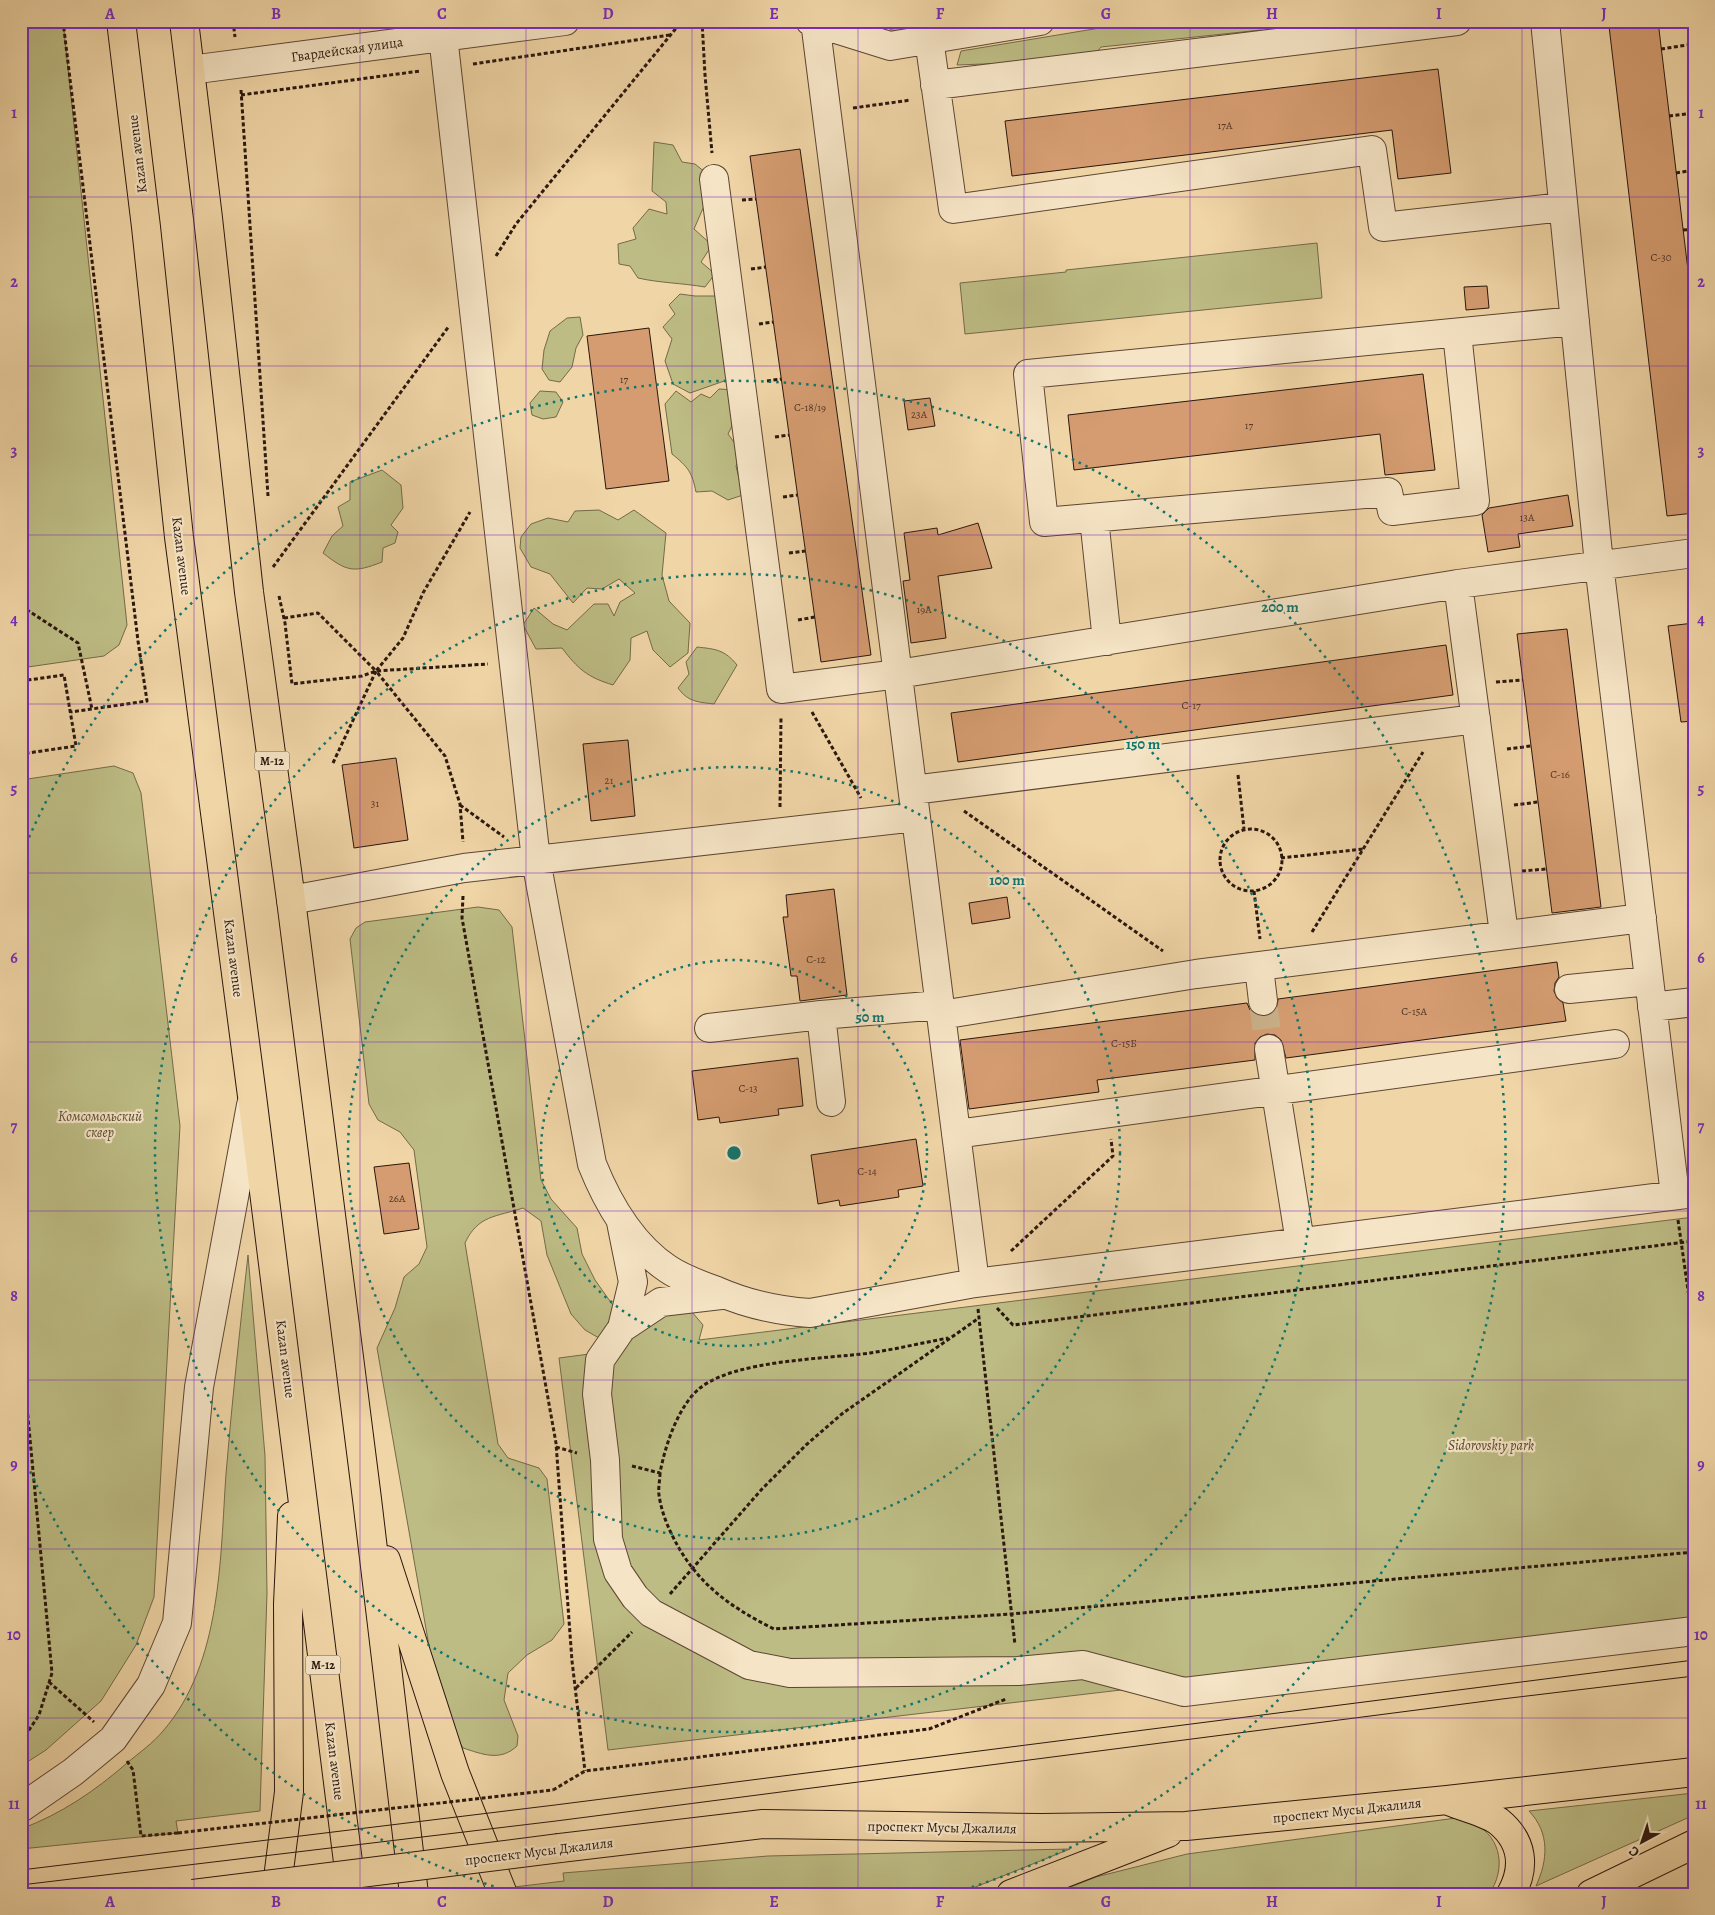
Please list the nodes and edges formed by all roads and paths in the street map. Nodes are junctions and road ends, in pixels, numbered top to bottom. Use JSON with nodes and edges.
{"nodes":[{"id":1,"x":63,"y":21,"type":"edge"},
{"id":2,"x":121,"y":21,"type":"edge"},
{"id":3,"x":184,"y":21,"type":"edge"},
{"id":4,"x":565,"y":21,"type":"edge"},
{"id":5,"x":702,"y":21,"type":"edge"},
{"id":6,"x":1040,"y":21,"type":"edge"},
{"id":7,"x":1457,"y":21,"type":"edge"},
{"id":8,"x":1545,"y":21,"type":"edge"},
{"id":9,"x":814,"y":22,"type":"edge"},
{"id":10,"x":443,"y":36,"type":"junction"},
{"id":11,"x":929,"y":39,"type":"junction"},
{"id":12,"x":1694,"y":44,"type":"edge"},
{"id":13,"x":1661,"y":49,"type":"dead end"},
{"id":14,"x":239,"y":64,"type":"junction"},
{"id":15,"x":190,"y":70,"type":"junction"},
{"id":16,"x":936,"y":91,"type":"junction"},
{"id":17,"x":827,"y":111,"type":"junction"},
{"id":18,"x":1694,"y":113,"type":"edge"},
{"id":19,"x":1669,"y":116,"type":"dead end"},
{"id":20,"x":1694,"y":170,"type":"edge"},
{"id":21,"x":1676,"y":173,"type":"dead end"},
{"id":22,"x":714,"y":179,"type":"joint"},
{"id":23,"x":1563,"y":207,"type":"junction"},
{"id":24,"x":1694,"y":228,"type":"edge"},
{"id":25,"x":1683,"y":230,"type":"dead end"},
{"id":26,"x":1575,"y":321,"type":"junction"},
{"id":27,"x":1457,"y":333,"type":"junction"},
{"id":28,"x":268,"y":499,"type":"dead end"},
{"id":29,"x":472,"y":507,"type":"dead end"},
{"id":30,"x":1094,"y":518,"type":"junction"},
{"id":31,"x":1694,"y":552,"type":"edge"},
{"id":32,"x":272,"y":558,"type":"dead end"},
{"id":33,"x":1599,"y":564,"type":"junction"},
{"id":34,"x":272,"y":568,"type":"dead end"},
{"id":35,"x":1458,"y":584,"type":"junction"},
{"id":36,"x":21,"y":606,"type":"edge"},
{"id":37,"x":284,"y":618,"type":"dead end"},
{"id":38,"x":284,"y":622,"type":"dead end"},
{"id":39,"x":1107,"y":641,"type":"junction"},
{"id":40,"x":514,"y":663,"type":"junction"},
{"id":41,"x":376,"y":671,"type":"junction"},
{"id":42,"x":898,"y":674,"type":"junction"},
{"id":43,"x":21,"y":681,"type":"edge"},
{"id":44,"x":790,"y":688,"type":"junction"},
{"id":45,"x":92,"y":709,"type":"junction"},
{"id":46,"x":70,"y":712,"type":"junction"},
{"id":47,"x":1476,"y":719,"type":"junction"},
{"id":48,"x":1441,"y":724,"type":"junction"},
{"id":49,"x":1236,"y":750,"type":"junction"},
{"id":50,"x":21,"y":754,"type":"edge"},
{"id":51,"x":333,"y":763,"type":"dead end"},
{"id":52,"x":922,"y":789,"type":"junction"},
{"id":53,"x":460,"y":804,"type":"junction"},
{"id":54,"x":916,"y":817,"type":"junction"},
{"id":55,"x":875,"y":822,"type":"junction"},
{"id":56,"x":1244,"y":829,"type":"junction"},
{"id":57,"x":779,"y":833,"type":"junction"},
{"id":58,"x":1364,"y":849,"type":"junction"},
{"id":59,"x":1282,"y":858,"type":"junction"},
{"id":60,"x":536,"y":860,"type":"junction"},
{"id":61,"x":464,"y":868,"type":"junction"},
{"id":62,"x":1254,"y":891,"type":"junction"},
{"id":63,"x":291,"y":900,"type":"junction"},
{"id":64,"x":1642,"y":918,"type":"junction"},
{"id":65,"x":1504,"y":934,"type":"junction"},
{"id":66,"x":1293,"y":962,"type":"junction"},
{"id":67,"x":1259,"y":967,"type":"junction"},
{"id":68,"x":1196,"y":974,"type":"junction"},
{"id":69,"x":1568,"y":989,"type":"dead end"},
{"id":70,"x":1651,"y":994,"type":"junction"},
{"id":71,"x":1263,"y":1001,"type":"tunnel mouth"},
{"id":72,"x":1693,"y":1005,"type":"edge"},
{"id":73,"x":940,"y":1010,"type":"junction"},
{"id":74,"x":821,"y":1015,"type":"junction"},
{"id":75,"x":709,"y":1028,"type":"dead end"},
{"id":76,"x":1615,"y":1044,"type":"dead end"},
{"id":77,"x":1269,"y":1048,"type":"tunnel mouth"},
{"id":78,"x":1276,"y":1091,"type":"junction"},
{"id":79,"x":252,"y":1096,"type":"junction"},
{"id":80,"x":832,"y":1102,"type":"dead end"},
{"id":81,"x":1107,"y":1114,"type":"junction"},
{"id":82,"x":956,"y":1134,"type":"junction"},
{"id":83,"x":1684,"y":1194,"type":"edge"},
{"id":84,"x":621,"y":1220,"type":"junction"},
{"id":85,"x":1694,"y":1241,"type":"edge"},
{"id":86,"x":1300,"y":1242,"type":"junction"},
{"id":87,"x":1681,"y":1243,"type":"junction"},
{"id":88,"x":1008,"y":1253,"type":"dead end"},
{"id":89,"x":975,"y":1283,"type":"junction"},
{"id":90,"x":724,"y":1295,"type":"junction"},
{"id":91,"x":979,"y":1318,"type":"junction"},
{"id":92,"x":622,"y":1328,"type":"junction"},
{"id":93,"x":1694,"y":1332,"type":"edge"},
{"id":94,"x":951,"y":1338,"type":"junction"},
{"id":95,"x":21,"y":1343,"type":"edge"},
{"id":96,"x":295,"y":1437,"type":"junction"},
{"id":97,"x":605,"y":1460,"type":"junction"},
{"id":98,"x":660,"y":1472,"type":"junction"},
{"id":99,"x":367,"y":1499,"type":"junction"},
{"id":100,"x":1694,"y":1552,"type":"edge"},
{"id":101,"x":692,"y":1570,"type":"junction"},
{"id":102,"x":651,"y":1613,"type":"junction"},
{"id":103,"x":1011,"y":1614,"type":"junction"},
{"id":104,"x":1694,"y":1631,"type":"edge"},
{"id":105,"x":1018,"y":1671,"type":"junction"},
{"id":106,"x":49,"y":1682,"type":"junction"},
{"id":107,"x":576,"y":1688,"type":"junction"},
{"id":108,"x":113,"y":1739,"type":"junction"},
{"id":109,"x":21,"y":1742,"type":"edge"},
{"id":110,"x":133,"y":1770,"type":"dead end"},
{"id":111,"x":585,"y":1771,"type":"dead end"},
{"id":112,"x":1694,"y":1772,"type":"edge"},
{"id":113,"x":552,"y":1790,"type":"dead end"},
{"id":114,"x":1447,"y":1800,"type":"junction"},
{"id":115,"x":21,"y":1808,"type":"edge"},
{"id":116,"x":1186,"y":1826,"type":"junction"},
{"id":117,"x":1694,"y":1844,"type":"edge"},
{"id":118,"x":192,"y":1894,"type":"edge"},
{"id":119,"x":276,"y":1894,"type":"edge"},
{"id":120,"x":352,"y":1894,"type":"edge"},
{"id":121,"x":414,"y":1894,"type":"edge"},
{"id":122,"x":503,"y":1894,"type":"edge"},
{"id":123,"x":1011,"y":1894,"type":"edge"},
{"id":124,"x":1511,"y":1894,"type":"edge"},
{"id":125,"x":1591,"y":1894,"type":"edge"}],
"edges":[{"from":1,"to":45,"type":"path"},
{"from":2,"to":79,"type":"main road","name":"Kazan avenue","number":"М-12"},
{"from":3,"to":15,"type":"main road","number":"М-12"},
{"from":4,"to":10,"type":"street","name":"Гвардейская улица"},
{"from":5,"to":22,"type":"path"},
{"from":6,"to":11,"type":"street"},
{"from":7,"to":16,"type":"street"},
{"from":8,"to":23,"type":"street"},
{"from":9,"to":11,"type":"street"},
{"from":9,"to":17,"type":"street"},
{"from":10,"to":14,"type":"street","name":"Гвардейская улица"},
{"from":10,"to":40,"type":"street"},
{"from":11,"to":16,"type":"street"},
{"from":12,"to":13,"type":"path"},
{"from":14,"to":15,"type":"street","name":"Гвардейская улица"},
{"from":14,"to":28,"type":"path"},
{"from":15,"to":63,"type":"main road","number":"М-12"},
{"from":16,"to":17,"type":"path"},
{"from":16,"to":23,"type":"street"},
{"from":17,"to":42,"type":"street"},
{"from":18,"to":19,"type":"path"},
{"from":20,"to":21,"type":"path"},
{"from":22,"to":44,"type":"street"},
{"from":23,"to":26,"type":"street"},
{"from":24,"to":25,"type":"path"},
{"from":26,"to":27,"type":"street"},
{"from":26,"to":33,"type":"street"},
{"from":27,"to":30,"type":"street"},
{"from":27,"to":30,"type":"street"},
{"from":29,"to":41,"type":"path"},
{"from":30,"to":39,"type":"street"},
{"from":31,"to":33,"type":"street"},
{"from":32,"to":34,"type":"path"},
{"from":33,"to":35,"type":"street"},
{"from":33,"to":64,"type":"street"},
{"from":35,"to":39,"type":"street"},
{"from":35,"to":47,"type":"street"},
{"from":36,"to":45,"type":"path"},
{"from":37,"to":41,"type":"path"},
{"from":38,"to":41,"type":"path"},
{"from":39,"to":42,"type":"street"},
{"from":40,"to":41,"type":"path"},
{"from":40,"to":60,"type":"street"},
{"from":41,"to":51,"type":"path"},
{"from":41,"to":53,"type":"path"},
{"from":42,"to":44,"type":"street"},
{"from":42,"to":52,"type":"street"},
{"from":43,"to":46,"type":"path"},
{"from":44,"to":55,"type":"path"},
{"from":44,"to":57,"type":"path"},
{"from":45,"to":46,"type":"path"},
{"from":46,"to":50,"type":"path"},
{"from":47,"to":48,"type":"street"},
{"from":47,"to":65,"type":"street"},
{"from":48,"to":49,"type":"street"},
{"from":48,"to":58,"type":"path"},
{"from":49,"to":52,"type":"street"},
{"from":49,"to":56,"type":"path"},
{"from":52,"to":54,"type":"street"},
{"from":52,"to":68,"type":"path"},
{"from":53,"to":60,"type":"path"},
{"from":53,"to":61,"type":"path"},
{"from":54,"to":55,"type":"street"},
{"from":54,"to":73,"type":"street"},
{"from":55,"to":57,"type":"street"},
{"from":56,"to":59,"type":"path"},
{"from":56,"to":62,"type":"path"},
{"from":57,"to":60,"type":"street"},
{"from":58,"to":59,"type":"path"},
{"from":58,"to":66,"type":"path"},
{"from":59,"to":62,"type":"path"},
{"from":60,"to":61,"type":"street"},
{"from":60,"to":84,"type":"street"},
{"from":61,"to":63,"type":"street"},
{"from":61,"to":107,"type":"path"},
{"from":62,"to":67,"type":"path"},
{"from":63,"to":99,"type":"main road","number":"М-12"},
{"from":64,"to":65,"type":"street"},
{"from":64,"to":70,"type":"street"},
{"from":65,"to":66,"type":"street"},
{"from":66,"to":67,"type":"street"},
{"from":67,"to":68,"type":"street"},
{"from":67,"to":71,"type":"street"},
{"from":68,"to":73,"type":"street"},
{"from":69,"to":70,"type":"street"},
{"from":70,"to":72,"type":"street"},
{"from":70,"to":83,"type":"street"},
{"from":73,"to":74,"type":"street"},
{"from":73,"to":82,"type":"street"},
{"from":74,"to":75,"type":"street"},
{"from":74,"to":80,"type":"street"},
{"from":76,"to":78,"type":"street"},
{"from":77,"to":78,"type":"street"},
{"from":78,"to":81,"type":"street"},
{"from":78,"to":86,"type":"street"},
{"from":79,"to":96,"type":"main road","name":"Kazan avenue","number":"М-12"},
{"from":79,"to":108,"type":"street"},
{"from":81,"to":82,"type":"street"},
{"from":81,"to":88,"type":"path"},
{"from":82,"to":89,"type":"street"},
{"from":83,"to":86,"type":"street"},
{"from":83,"to":87,"type":"path"},
{"from":84,"to":90,"type":"street"},
{"from":84,"to":92,"type":"street"},
{"from":85,"to":87,"type":"path"},
{"from":86,"to":89,"type":"street"},
{"from":87,"to":89,"type":"path"},
{"from":87,"to":93,"type":"path"},
{"from":89,"to":90,"type":"street"},
{"from":89,"to":91,"type":"path"},
{"from":90,"to":92,"type":"street"},
{"from":91,"to":94,"type":"path"},
{"from":91,"to":103,"type":"path"},
{"from":92,"to":97,"type":"street"},
{"from":94,"to":98,"type":"path"},
{"from":94,"to":101,"type":"path"},
{"from":95,"to":106,"type":"path"},
{"from":96,"to":119,"type":"main road"},
{"from":96,"to":120,"type":"main road","name":"Kazan avenue","number":"М-12"},
{"from":97,"to":98,"type":"path"},
{"from":97,"to":102,"type":"street"},
{"from":98,"to":101,"type":"path"},
{"from":99,"to":121,"type":"main road","number":"М-12"},
{"from":99,"to":122,"type":"main road"},
{"from":100,"to":103,"type":"path"},
{"from":101,"to":102,"type":"path"},
{"from":101,"to":103,"type":"path"},
{"from":102,"to":105,"type":"street"},
{"from":102,"to":107,"type":"path"},
{"from":103,"to":105,"type":"path"},
{"from":104,"to":105,"type":"street"},
{"from":106,"to":108,"type":"path"},
{"from":106,"to":109,"type":"path"},
{"from":107,"to":111,"type":"path"},
{"from":108,"to":115,"type":"street"},
{"from":110,"to":113,"type":"path","bridge":true},
{"from":112,"to":114,"type":"main road","name":"проспект Мусы Джалиля"},
{"from":114,"to":116,"type":"main road","name":"проспект Мусы Джалиля"},
{"from":114,"to":124,"type":"main road"},
{"from":116,"to":118,"type":"main road","name":"проспект Мусы Джалиля","bridge":true},
{"from":116,"to":123,"type":"main road"},
{"from":117,"to":125,"type":"main road"}]}
